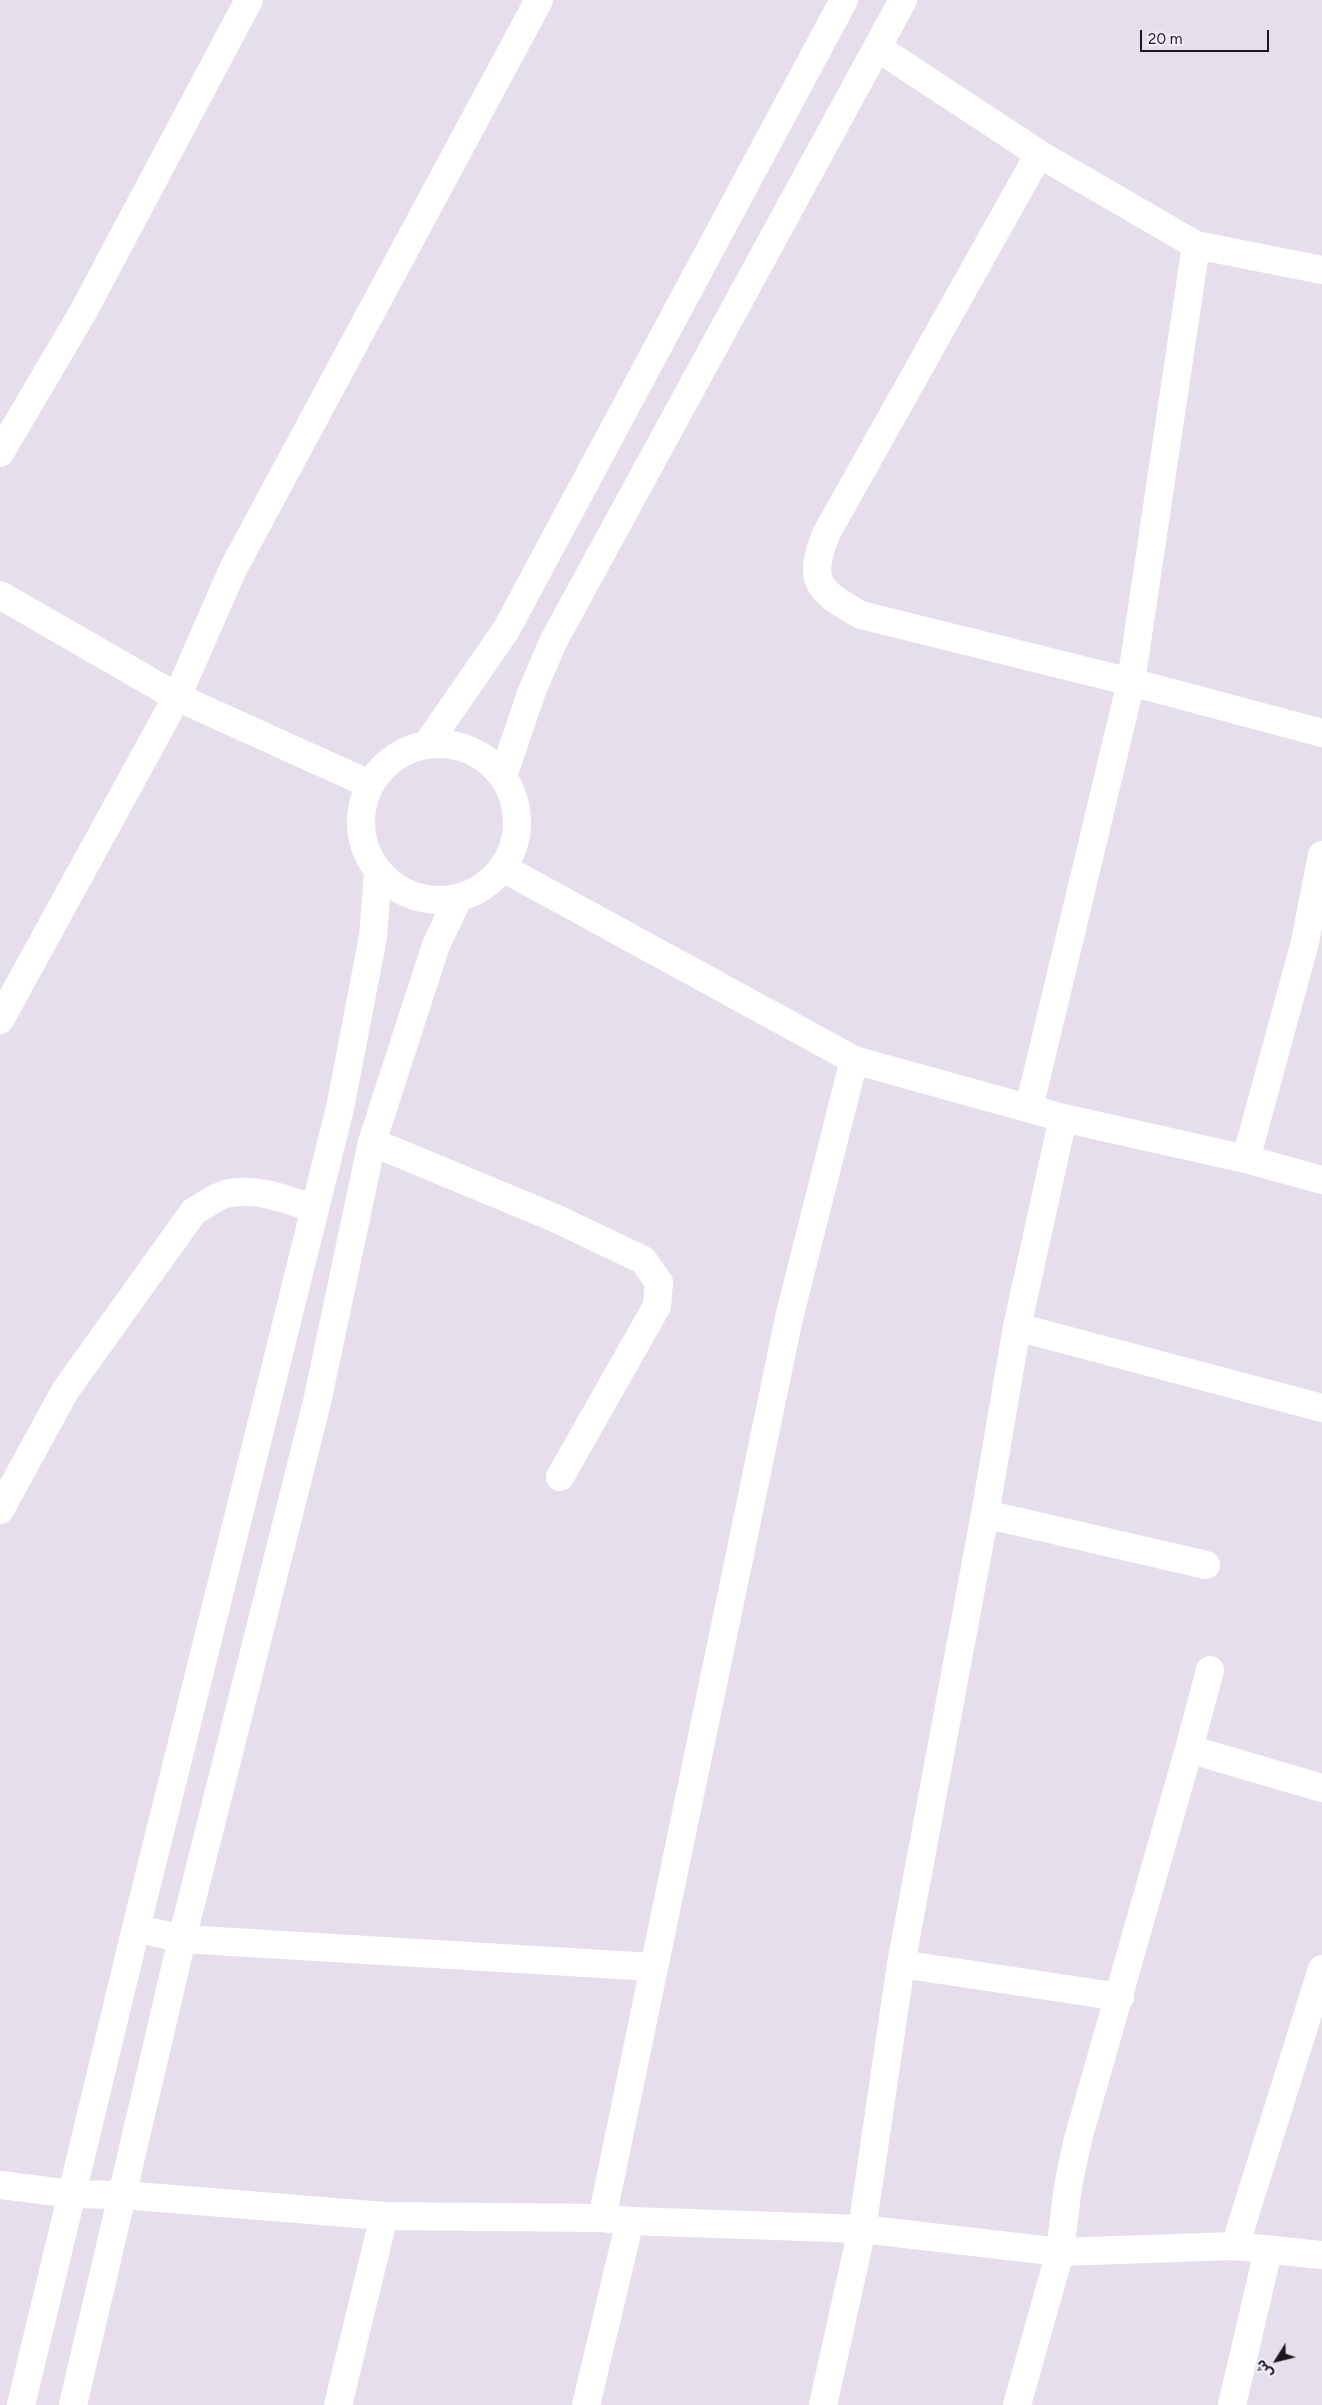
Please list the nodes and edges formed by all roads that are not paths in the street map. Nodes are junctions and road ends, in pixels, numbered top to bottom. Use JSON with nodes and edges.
{"nodes":[{"id":1,"x":249,"y":0,"type":"edge"},
{"id":2,"x":539,"y":0,"type":"edge"},
{"id":3,"x":844,"y":0,"type":"edge"},
{"id":4,"x":903,"y":0,"type":"edge"},
{"id":5,"x":878,"y":48,"type":"junction"},
{"id":6,"x":1039,"y":154,"type":"junction"},
{"id":7,"x":1196,"y":245,"type":"junction"},
{"id":8,"x":1322,"y":270,"type":"edge"},
{"id":9,"x":0,"y":453,"type":"edge"},
{"id":10,"x":0,"y":595,"type":"edge"},
{"id":11,"x":1131,"y":682,"type":"junction"},
{"id":12,"x":177,"y":698,"type":"junction"},
{"id":13,"x":1322,"y":733,"type":"edge"},
{"id":14,"x":428,"y":743,"type":"junction"},
{"id":15,"x":503,"y":776,"type":"junction"},
{"id":16,"x":369,"y":784,"type":"junction"},
{"id":17,"x":1322,"y":855,"type":"edge"},
{"id":18,"x":502,"y":868,"type":"junction"},
{"id":19,"x":378,"y":873,"type":"junction"},
{"id":20,"x":458,"y":899,"type":"junction"},
{"id":21,"x":1314,"y":944,"type":"edge"},
{"id":22,"x":0,"y":1020,"type":"edge"},
{"id":23,"x":854,"y":1060,"type":"junction"},
{"id":24,"x":1029,"y":1108,"type":"junction"},
{"id":25,"x":1063,"y":1118,"type":"junction"},
{"id":26,"x":372,"y":1142,"type":"junction"},
{"id":27,"x":1246,"y":1158,"type":"junction"},
{"id":28,"x":1322,"y":1180,"type":"edge"},
{"id":29,"x":315,"y":1208,"type":"junction"},
{"id":30,"x":1017,"y":1327,"type":"junction"},
{"id":31,"x":1322,"y":1408,"type":"edge"},
{"id":32,"x":560,"y":1477,"type":"dead end"},
{"id":33,"x":0,"y":1510,"type":"edge"},
{"id":34,"x":985,"y":1514,"type":"junction"},
{"id":35,"x":1206,"y":1565,"type":"dead end"},
{"id":36,"x":1210,"y":1670,"type":"dead end"},
{"id":37,"x":1189,"y":1750,"type":"junction"},
{"id":38,"x":1322,"y":1788,"type":"edge"},
{"id":39,"x":136,"y":1928,"type":"junction"},
{"id":40,"x":182,"y":1939,"type":"junction"},
{"id":41,"x":901,"y":1964,"type":"junction"},
{"id":42,"x":653,"y":1967,"type":"junction"},
{"id":43,"x":1322,"y":1969,"type":"edge"},
{"id":44,"x":1120,"y":1997,"type":"junction"},
{"id":45,"x":0,"y":2184,"type":"edge"},
{"id":46,"x":72,"y":2194,"type":"junction"},
{"id":47,"x":123,"y":2195,"type":"junction"},
{"id":48,"x":384,"y":2216,"type":"junction"},
{"id":49,"x":602,"y":2218,"type":"junction"},
{"id":50,"x":630,"y":2221,"type":"junction"},
{"id":51,"x":862,"y":2229,"type":"junction"},
{"id":52,"x":1234,"y":2246,"type":"junction"},
{"id":53,"x":1268,"y":2251,"type":"junction"},
{"id":54,"x":1060,"y":2252,"type":"junction"},
{"id":55,"x":1322,"y":2255,"type":"edge"},
{"id":56,"x":21,"y":2405,"type":"edge"},
{"id":57,"x":73,"y":2405,"type":"edge"},
{"id":58,"x":338,"y":2405,"type":"edge"},
{"id":59,"x":586,"y":2405,"type":"edge"},
{"id":60,"x":823,"y":2405,"type":"edge"},
{"id":61,"x":1017,"y":2405,"type":"edge"},
{"id":62,"x":1232,"y":2405,"type":"edge"}],
"edges":[{"from":1,"to":9,"type":"street"},
{"from":2,"to":12,"type":"street"},
{"from":3,"to":14,"type":"street"},
{"from":4,"to":5,"type":"street"},
{"from":5,"to":6,"type":"street"},
{"from":5,"to":15,"type":"street"},
{"from":6,"to":7,"type":"street"},
{"from":6,"to":11,"type":"street"},
{"from":7,"to":8,"type":"street"},
{"from":7,"to":11,"type":"street"},
{"from":10,"to":12,"type":"street"},
{"from":11,"to":13,"type":"street"},
{"from":11,"to":24,"type":"street"},
{"from":12,"to":16,"type":"street"},
{"from":12,"to":22,"type":"street"},
{"from":14,"to":15,"type":"street"},
{"from":14,"to":16,"type":"street"},
{"from":15,"to":18,"type":"street"},
{"from":16,"to":19,"type":"street"},
{"from":17,"to":21,"type":"street"},
{"from":18,"to":20,"type":"street"},
{"from":18,"to":23,"type":"street"},
{"from":19,"to":20,"type":"street"},
{"from":19,"to":29,"type":"street"},
{"from":20,"to":26,"type":"street"},
{"from":21,"to":27,"type":"street"},
{"from":23,"to":24,"type":"street"},
{"from":23,"to":42,"type":"street"},
{"from":24,"to":25,"type":"street"},
{"from":25,"to":27,"type":"street"},
{"from":25,"to":30,"type":"street"},
{"from":26,"to":32,"type":"street"},
{"from":26,"to":40,"type":"street"},
{"from":27,"to":28,"type":"street"},
{"from":29,"to":33,"type":"street"},
{"from":29,"to":39,"type":"street"},
{"from":30,"to":31,"type":"street"},
{"from":30,"to":34,"type":"street"},
{"from":34,"to":35,"type":"street"},
{"from":34,"to":41,"type":"street"},
{"from":36,"to":37,"type":"street"},
{"from":37,"to":38,"type":"street"},
{"from":37,"to":44,"type":"street"},
{"from":39,"to":40,"type":"street"},
{"from":39,"to":46,"type":"street"},
{"from":40,"to":42,"type":"street"},
{"from":40,"to":47,"type":"street"},
{"from":41,"to":44,"type":"street"},
{"from":41,"to":51,"type":"street"},
{"from":42,"to":49,"type":"street"},
{"from":43,"to":52,"type":"street"},
{"from":44,"to":54,"type":"street"},
{"from":45,"to":46,"type":"street"},
{"from":46,"to":47,"type":"street"},
{"from":46,"to":56,"type":"street"},
{"from":47,"to":48,"type":"street"},
{"from":47,"to":57,"type":"street"},
{"from":48,"to":49,"type":"street"},
{"from":48,"to":58,"type":"street"},
{"from":49,"to":50,"type":"street"},
{"from":50,"to":51,"type":"street"},
{"from":50,"to":59,"type":"street"},
{"from":51,"to":54,"type":"street"},
{"from":51,"to":60,"type":"street"},
{"from":52,"to":53,"type":"street"},
{"from":52,"to":54,"type":"street"},
{"from":53,"to":55,"type":"street"},
{"from":53,"to":62,"type":"street"},
{"from":54,"to":61,"type":"street"}]}
